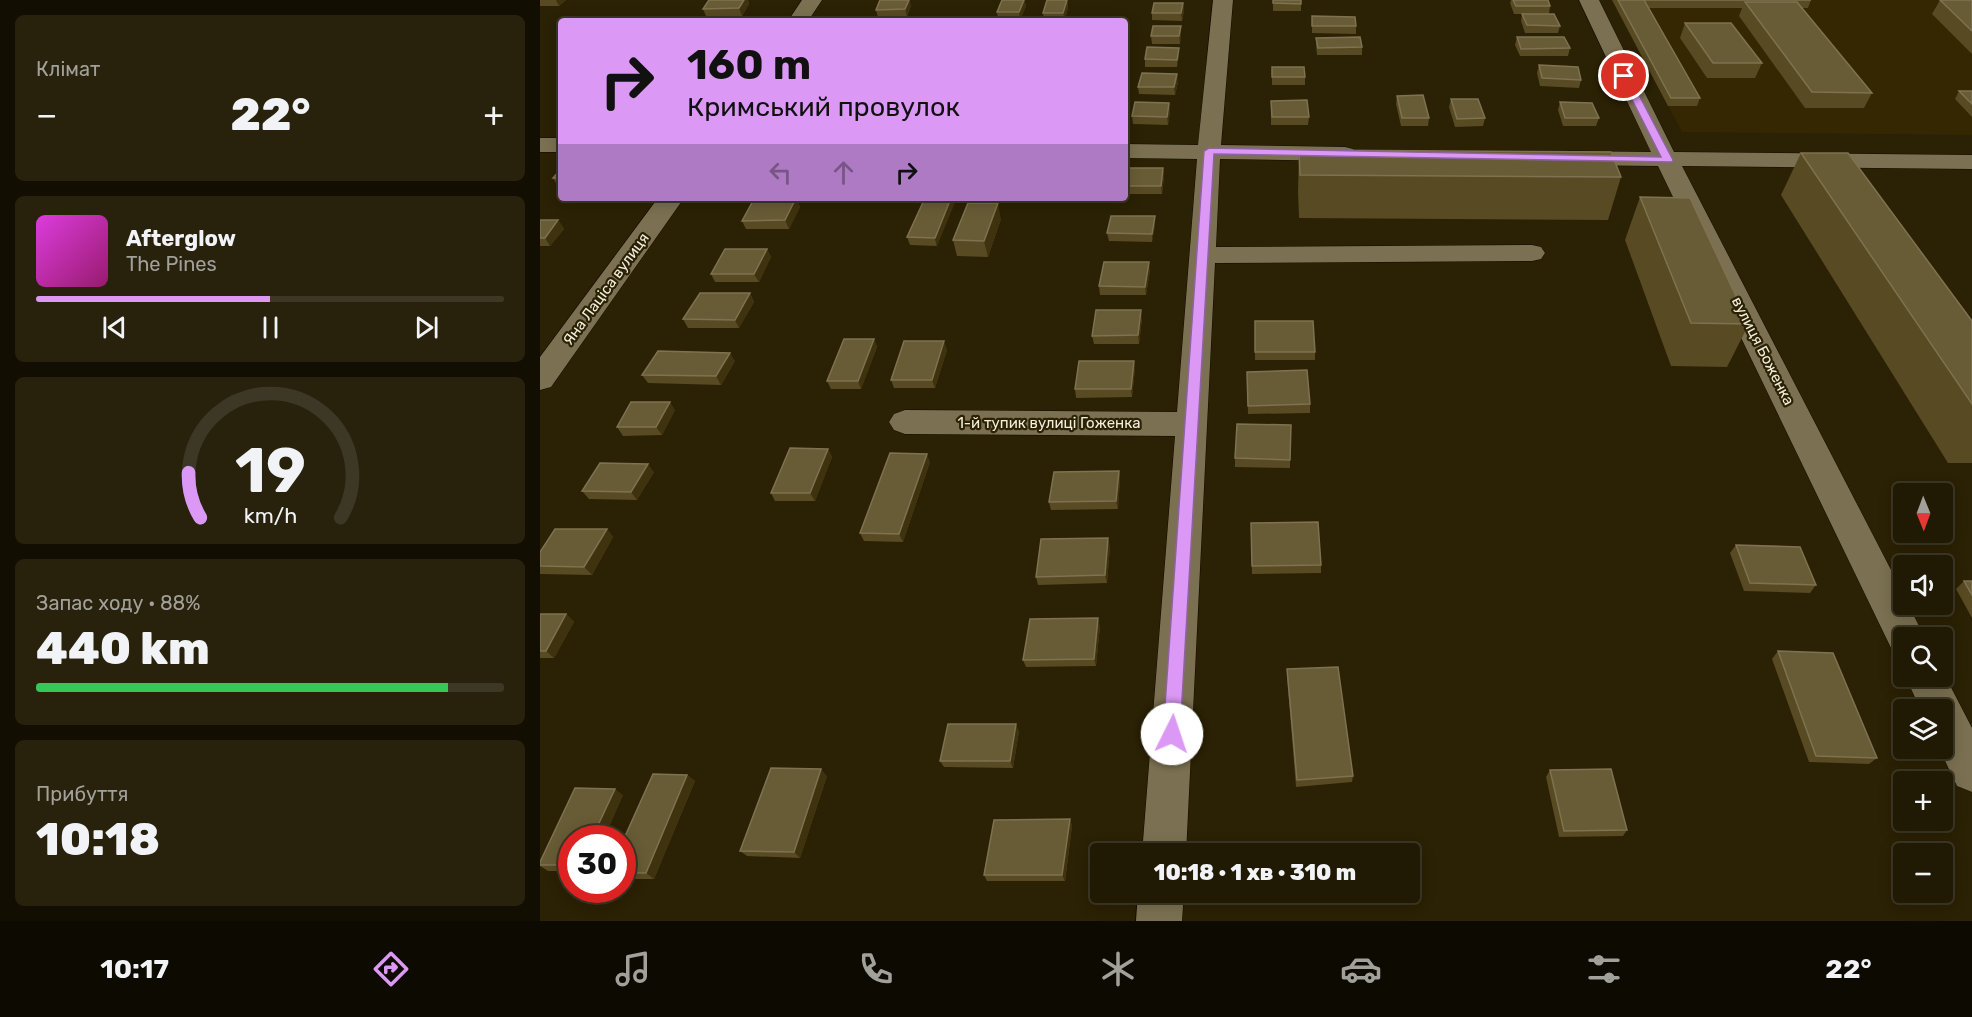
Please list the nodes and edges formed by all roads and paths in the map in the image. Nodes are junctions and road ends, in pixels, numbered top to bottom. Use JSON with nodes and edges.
{"nodes":[{"id":1,"x":813,"y":0,"type":"edge"},
{"id":2,"x":1223,"y":0,"type":"edge"},
{"id":3,"x":1589,"y":0,"type":"edge"},
{"id":4,"x":800,"y":18,"type":"edge"},
{"id":5,"x":540,"y":145,"type":"edge"},
{"id":6,"x":558,"y":145,"type":"edge"},
{"id":7,"x":1128,"y":151,"type":"edge"},
{"id":8,"x":1209,"y":151,"type":"junction"},
{"id":9,"x":1362,"y":154,"type":"edge"},
{"id":10,"x":1550,"y":158,"type":"edge"},
{"id":11,"x":1668,"y":160,"type":"junction"},
{"id":12,"x":1843,"y":162,"type":"junction"},
{"id":13,"x":1972,"y":162,"type":"edge"},
{"id":14,"x":1863,"y":190,"type":"edge"},
{"id":15,"x":669,"y":201,"type":"edge"},
{"id":16,"x":1532,"y":254,"type":"dead end"},
{"id":17,"x":1203,"y":255,"type":"junction"},
{"id":18,"x":540,"y":380,"type":"edge"},
{"id":19,"x":905,"y":422,"type":"dead end"},
{"id":20,"x":1192,"y":424,"type":"junction"},
{"id":21,"x":1901,"y":627,"type":"edge"},
{"id":22,"x":1953,"y":732,"type":"edge"},
{"id":23,"x":1972,"y":771,"type":"edge"},
{"id":24,"x":1165,"y":843,"type":"edge"},
{"id":25,"x":1160,"y":903,"type":"edge"},
{"id":26,"x":1159,"y":921,"type":"edge"}],
"edges":[{"from":1,"to":4,"type":"street"},
{"from":2,"to":8,"type":"street"},
{"from":3,"to":11,"type":"street","name":"вулиця Боженка"},
{"from":5,"to":6,"type":"street"},
{"from":7,"to":8,"type":"street"},
{"from":8,"to":9,"type":"street"},
{"from":8,"to":17,"type":"street"},
{"from":10,"to":11,"type":"street"},
{"from":11,"to":12,"type":"street"},
{"from":11,"to":21,"type":"street","name":"вулиця Боженка"},
{"from":12,"to":13,"type":"street"},
{"from":12,"to":14,"type":"street"},
{"from":15,"to":18,"type":"street","name":"Яна Лаціса вулиця"},
{"from":16,"to":17,"type":"street"},
{"from":17,"to":20,"type":"street"},
{"from":19,"to":20,"type":"street","name":"1-й тупик вулиці Гоженка"},
{"from":20,"to":24,"type":"street"},
{"from":22,"to":23,"type":"street"},
{"from":25,"to":26,"type":"street"}]}
